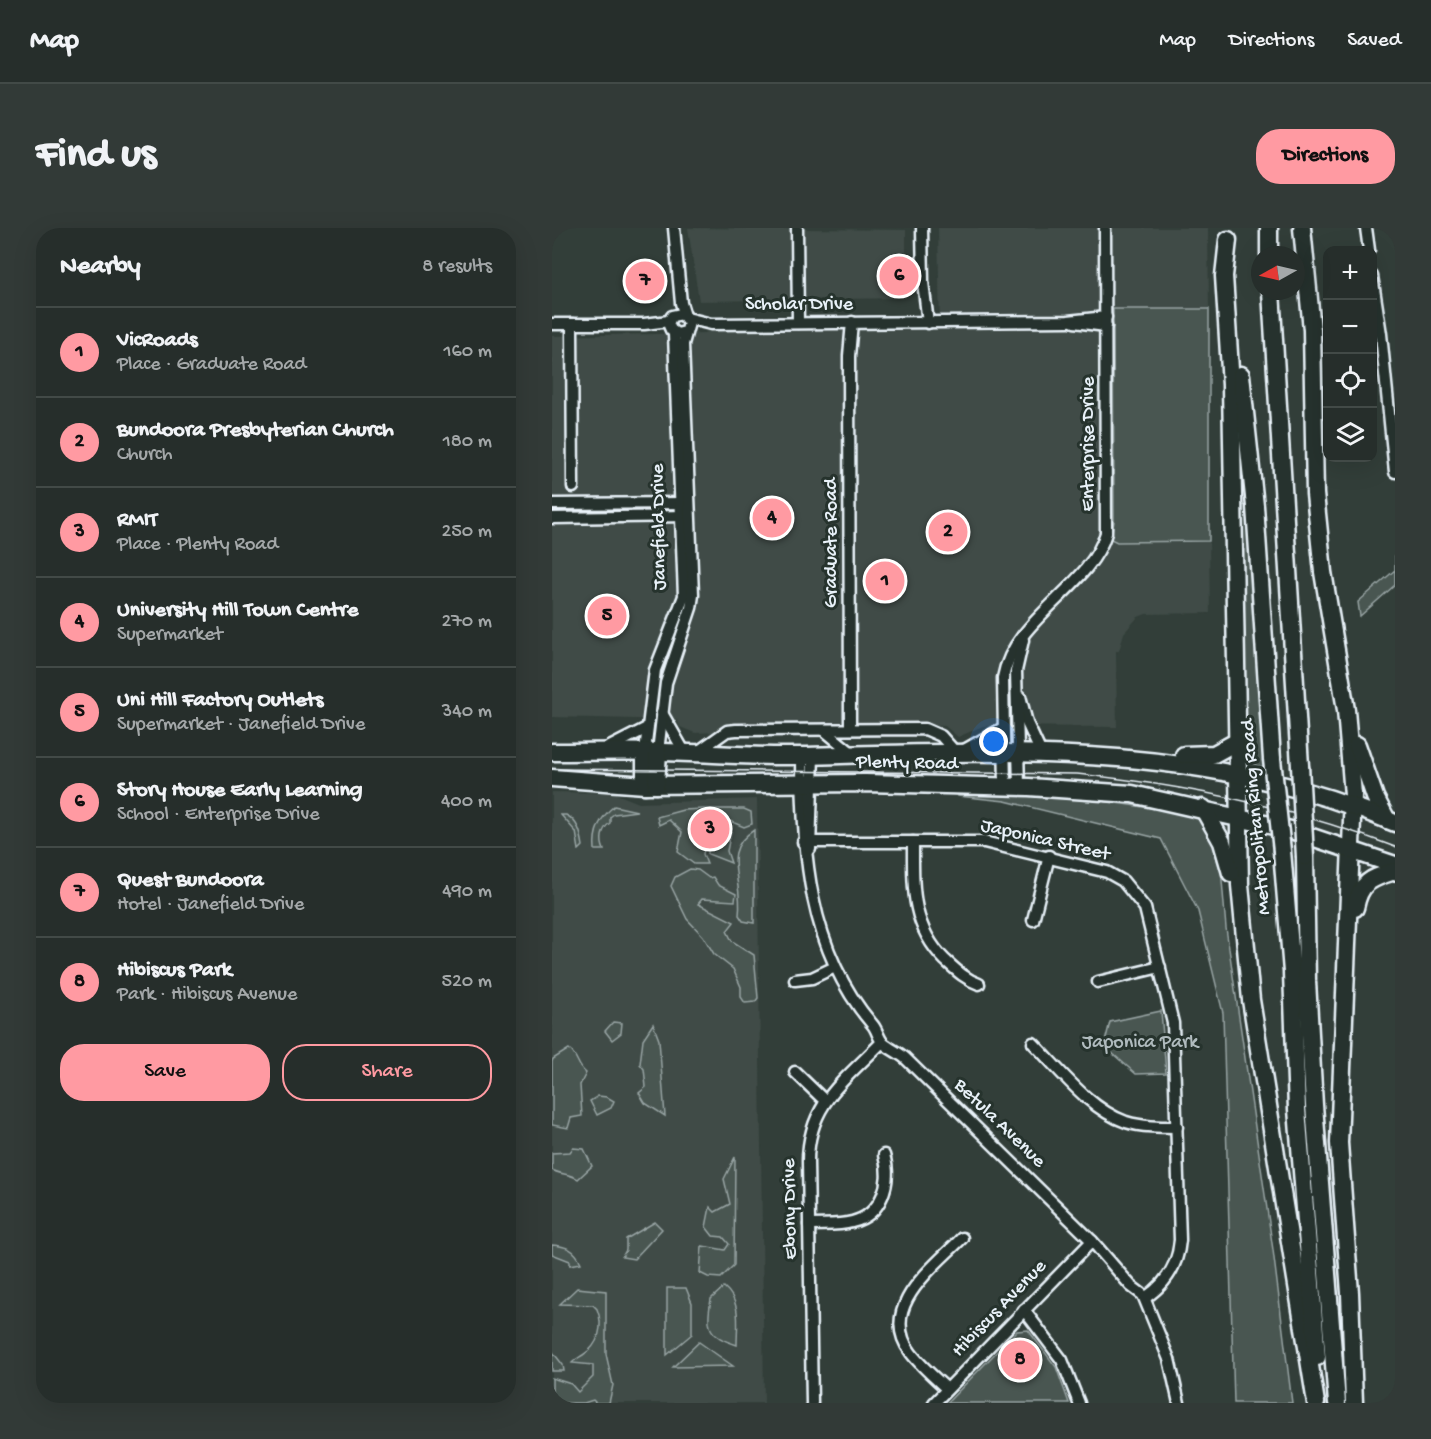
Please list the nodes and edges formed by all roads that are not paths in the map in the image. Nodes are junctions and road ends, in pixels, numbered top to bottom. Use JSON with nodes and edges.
{"nodes":[{"id":1,"x":667,"y":228,"type":"edge"},
{"id":2,"x":674,"y":228,"type":"edge"},
{"id":3,"x":797,"y":228,"type":"edge"},
{"id":4,"x":922,"y":228,"type":"edge"},
{"id":5,"x":1105,"y":228,"type":"edge"},
{"id":6,"x":1269,"y":228,"type":"edge"},
{"id":7,"x":1302,"y":228,"type":"edge"},
{"id":8,"x":1366,"y":228,"type":"edge"},
{"id":9,"x":1228,"y":234,"type":"edge"},
{"id":10,"x":1269,"y":246,"type":"edge"},
{"id":11,"x":1368,"y":246,"type":"edge"},
{"id":12,"x":1272,"y":300,"type":"edge"},
{"id":13,"x":1376,"y":300,"type":"edge"},
{"id":14,"x":686,"y":317,"type":"junction"},
{"id":15,"x":1106,"y":321,"type":"junction"},
{"id":16,"x":798,"y":323,"type":"junction"},
{"id":17,"x":849,"y":323,"type":"junction"},
{"id":18,"x":924,"y":323,"type":"junction"},
{"id":19,"x":552,"y":324,"type":"edge"},
{"id":20,"x":572,"y":324,"type":"junction"},
{"id":21,"x":711,"y":324,"type":"junction"},
{"id":22,"x":676,"y":327,"type":"junction"},
{"id":23,"x":1395,"y":472,"type":"edge"},
{"id":24,"x":573,"y":487,"type":"dead end"},
{"id":25,"x":685,"y":503,"type":"junction"},
{"id":26,"x":552,"y":504,"type":"edge"},
{"id":27,"x":686,"y":517,"type":"junction"},
{"id":28,"x":552,"y":518,"type":"edge"},
{"id":29,"x":1027,"y":632,"type":"junction"},
{"id":30,"x":678,"y":649,"type":"junction"},
{"id":31,"x":1334,"y":651,"type":"junction"},
{"id":32,"x":660,"y":653,"type":"junction"},
{"id":33,"x":1016,"y":681,"type":"junction"},
{"id":34,"x":662,"y":714,"type":"junction"},
{"id":35,"x":1003,"y":728,"type":"junction"},
{"id":36,"x":645,"y":729,"type":"junction"},
{"id":37,"x":850,"y":729,"type":"junction"},
{"id":38,"x":824,"y":730,"type":"junction"},
{"id":39,"x":1229,"y":746,"type":"junction"},
{"id":40,"x":552,"y":752,"type":"edge"},
{"id":41,"x":601,"y":752,"type":"junction"},
{"id":42,"x":651,"y":752,"type":"junction"},
{"id":43,"x":690,"y":753,"type":"junction"},
{"id":44,"x":1010,"y":753,"type":"junction"},
{"id":45,"x":1041,"y":753,"type":"junction"},
{"id":46,"x":853,"y":754,"type":"junction"},
{"id":47,"x":957,"y":754,"type":"junction"},
{"id":48,"x":1093,"y":755,"type":"junction"},
{"id":49,"x":808,"y":756,"type":"junction"},
{"id":50,"x":1237,"y":768,"type":"junction"},
{"id":51,"x":552,"y":778,"type":"edge"},
{"id":52,"x":808,"y":784,"type":"junction"},
{"id":53,"x":651,"y":785,"type":"junction"},
{"id":54,"x":1012,"y":787,"type":"junction"},
{"id":55,"x":1353,"y":801,"type":"junction"},
{"id":56,"x":1203,"y":808,"type":"junction"},
{"id":57,"x":1237,"y":821,"type":"junction"},
{"id":58,"x":1391,"y":821,"type":"edge"},
{"id":59,"x":913,"y":842,"type":"junction"},
{"id":60,"x":807,"y":843,"type":"junction"},
{"id":61,"x":1351,"y":854,"type":"junction"},
{"id":62,"x":1049,"y":856,"type":"junction"},
{"id":63,"x":1395,"y":865,"type":"edge"},
{"id":64,"x":1395,"y":872,"type":"edge"},
{"id":65,"x":1033,"y":920,"type":"dead end"},
{"id":66,"x":1348,"y":953,"type":"junction"},
{"id":67,"x":835,"y":967,"type":"junction"},
{"id":68,"x":1160,"y":967,"type":"junction"},
{"id":69,"x":795,"y":980,"type":"dead end"},
{"id":70,"x":1098,"y":982,"type":"dead end"},
{"id":71,"x":979,"y":984,"type":"dead end"},
{"id":72,"x":1251,"y":1000,"type":"junction"},
{"id":73,"x":882,"y":1042,"type":"junction"},
{"id":74,"x":1033,"y":1043,"type":"dead end"},
{"id":75,"x":795,"y":1072,"type":"dead end"},
{"id":76,"x":824,"y":1100,"type":"junction"},
{"id":77,"x":1177,"y":1127,"type":"junction"},
{"id":78,"x":884,"y":1155,"type":"dead end"},
{"id":79,"x":809,"y":1225,"type":"junction"},
{"id":80,"x":962,"y":1238,"type":"dead end"},
{"id":81,"x":1092,"y":1241,"type":"junction"},
{"id":82,"x":1145,"y":1298,"type":"junction"},
{"id":83,"x":1024,"y":1310,"type":"junction"},
{"id":84,"x":947,"y":1389,"type":"junction"},
{"id":85,"x":812,"y":1403,"type":"edge"},
{"id":86,"x":934,"y":1403,"type":"edge"},
{"id":87,"x":1079,"y":1403,"type":"edge"},
{"id":88,"x":1179,"y":1403,"type":"edge"},
{"id":89,"x":1316,"y":1403,"type":"edge"},
{"id":90,"x":1320,"y":1403,"type":"edge"},
{"id":91,"x":1337,"y":1403,"type":"edge"},
{"id":92,"x":1354,"y":1403,"type":"edge"}],
"edges":[{"from":1,"to":22,"type":"street","name":"Janefield Drive"},
{"from":2,"to":14,"type":"street"},
{"from":3,"to":16,"type":"street"},
{"from":4,"to":18,"type":"street"},
{"from":5,"to":15,"type":"street","name":"Enterprise Drive"},
{"from":6,"to":10,"type":"highway"},
{"from":7,"to":31,"type":"highway"},
{"from":8,"to":11,"type":"street"},
{"from":9,"to":39,"type":"highway"},
{"from":9,"to":90,"type":"highway","name":"Metropolitan Ring Road","bridge":true},
{"from":12,"to":91,"type":"highway","name":"Metropolitan Ring Road","bridge":true},
{"from":13,"to":23,"type":"street"},
{"from":14,"to":21,"type":"street","name":"Scholar Drive"},
{"from":14,"to":22,"type":"street","name":"Scholar Drive"},
{"from":15,"to":18,"type":"street","name":"Scholar Drive"},
{"from":15,"to":29,"type":"street","name":"Enterprise Drive"},
{"from":16,"to":17,"type":"street","name":"Scholar Drive"},
{"from":16,"to":21,"type":"street","name":"Scholar Drive"},
{"from":17,"to":18,"type":"street","name":"Scholar Drive"},
{"from":17,"to":37,"type":"street","name":"Graduate Road"},
{"from":19,"to":20,"type":"street"},
{"from":20,"to":22,"type":"street"},
{"from":20,"to":24,"type":"street"},
{"from":21,"to":22,"type":"street","name":"Scholar Drive"},
{"from":22,"to":25,"type":"street","name":"Janefield Drive"},
{"from":25,"to":26,"type":"street"},
{"from":25,"to":27,"type":"street","name":"Janefield Drive"},
{"from":27,"to":28,"type":"street"},
{"from":27,"to":30,"type":"street","name":"Janefield Drive"},
{"from":27,"to":32,"type":"street","name":"Janefield Drive"},
{"from":29,"to":33,"type":"street","name":"Enterprise Drive"},
{"from":29,"to":35,"type":"street","name":"Enterprise Drive"},
{"from":30,"to":32,"type":"street"},
{"from":30,"to":34,"type":"street","name":"Janefield Drive"},
{"from":31,"to":55,"type":"highway"},
{"from":31,"to":58,"type":"highway"},
{"from":32,"to":36,"type":"street","name":"Janefield Drive"},
{"from":33,"to":44,"type":"street","name":"Enterprise Drive"},
{"from":33,"to":45,"type":"street"},
{"from":34,"to":42,"type":"street","name":"Janefield Drive"},
{"from":34,"to":43,"type":"street"},
{"from":35,"to":44,"type":"street","name":"Enterprise Drive"},
{"from":35,"to":47,"type":"street"},
{"from":36,"to":41,"type":"street"},
{"from":36,"to":42,"type":"street","name":"Janefield Drive"},
{"from":37,"to":38,"type":"street","name":"Plenty Road"},
{"from":37,"to":47,"type":"street","name":"Plenty Road"},
{"from":38,"to":43,"type":"street","name":"Plenty Road"},
{"from":38,"to":46,"type":"street","name":"Plenty Road"},
{"from":39,"to":48,"type":"highway"},
{"from":39,"to":50,"type":"highway"},
{"from":40,"to":41,"type":"highway","name":"Plenty Road"},
{"from":41,"to":42,"type":"highway","name":"Plenty Road"},
{"from":42,"to":43,"type":"highway","name":"Plenty Road"},
{"from":42,"to":53,"type":"highway","name":"Janefield Drive"},
{"from":43,"to":49,"type":"highway","name":"Plenty Road"},
{"from":44,"to":45,"type":"highway","name":"Plenty Road"},
{"from":44,"to":47,"type":"highway","name":"Plenty Road"},
{"from":44,"to":54,"type":"street","name":"Enterprise Drive"},
{"from":45,"to":48,"type":"highway","name":"Plenty Road"},
{"from":46,"to":47,"type":"highway","name":"Plenty Road"},
{"from":46,"to":49,"type":"highway","name":"Plenty Road"},
{"from":48,"to":50,"type":"highway","name":"Plenty Road"},
{"from":49,"to":52,"type":"street","name":"Betula Avenue"},
{"from":50,"to":55,"type":"highway","name":"Plenty Road"},
{"from":50,"to":57,"type":"highway"},
{"from":51,"to":53,"type":"highway","name":"Plenty Road"},
{"from":52,"to":53,"type":"highway","name":"Plenty Road"},
{"from":52,"to":54,"type":"highway","name":"Plenty Road"},
{"from":52,"to":60,"type":"street","name":"Betula Avenue"},
{"from":54,"to":56,"type":"highway","name":"Plenty Road"},
{"from":55,"to":58,"type":"highway","name":"Plenty Road"},
{"from":55,"to":61,"type":"highway"},
{"from":56,"to":57,"type":"highway","name":"Plenty Road"},
{"from":56,"to":72,"type":"highway"},
{"from":57,"to":61,"type":"highway","name":"Plenty Road"},
{"from":57,"to":72,"type":"highway"},
{"from":59,"to":60,"type":"street","name":"Japonica Street"},
{"from":59,"to":62,"type":"street","name":"Japonica Street"},
{"from":59,"to":71,"type":"street"},
{"from":60,"to":67,"type":"street","name":"Betula Avenue"},
{"from":61,"to":63,"type":"highway","name":"Plenty Road"},
{"from":61,"to":66,"type":"highway"},
{"from":62,"to":65,"type":"street"},
{"from":62,"to":68,"type":"street","name":"Japonica Street"},
{"from":64,"to":66,"type":"highway"},
{"from":66,"to":92,"type":"highway"},
{"from":67,"to":69,"type":"street"},
{"from":67,"to":73,"type":"street","name":"Betula Avenue"},
{"from":68,"to":70,"type":"street"},
{"from":68,"to":77,"type":"street","name":"Japonica Street"},
{"from":72,"to":89,"type":"highway"},
{"from":73,"to":76,"type":"street","name":"Ebony Drive"},
{"from":73,"to":81,"type":"street","name":"Betula Avenue"},
{"from":74,"to":77,"type":"street"},
{"from":75,"to":76,"type":"street"},
{"from":76,"to":79,"type":"street","name":"Ebony Drive"},
{"from":77,"to":82,"type":"street","name":"Japonica Street"},
{"from":78,"to":79,"type":"street"},
{"from":79,"to":85,"type":"street","name":"Ebony Drive"},
{"from":80,"to":84,"type":"street"},
{"from":81,"to":82,"type":"street","name":"Betula Avenue"},
{"from":81,"to":83,"type":"street","name":"Hibiscus Avenue"},
{"from":82,"to":88,"type":"street","name":"Betula Avenue"},
{"from":83,"to":84,"type":"street","name":"Hibiscus Avenue"},
{"from":83,"to":87,"type":"street"},
{"from":84,"to":86,"type":"street","name":"Hibiscus Avenue"}]}
